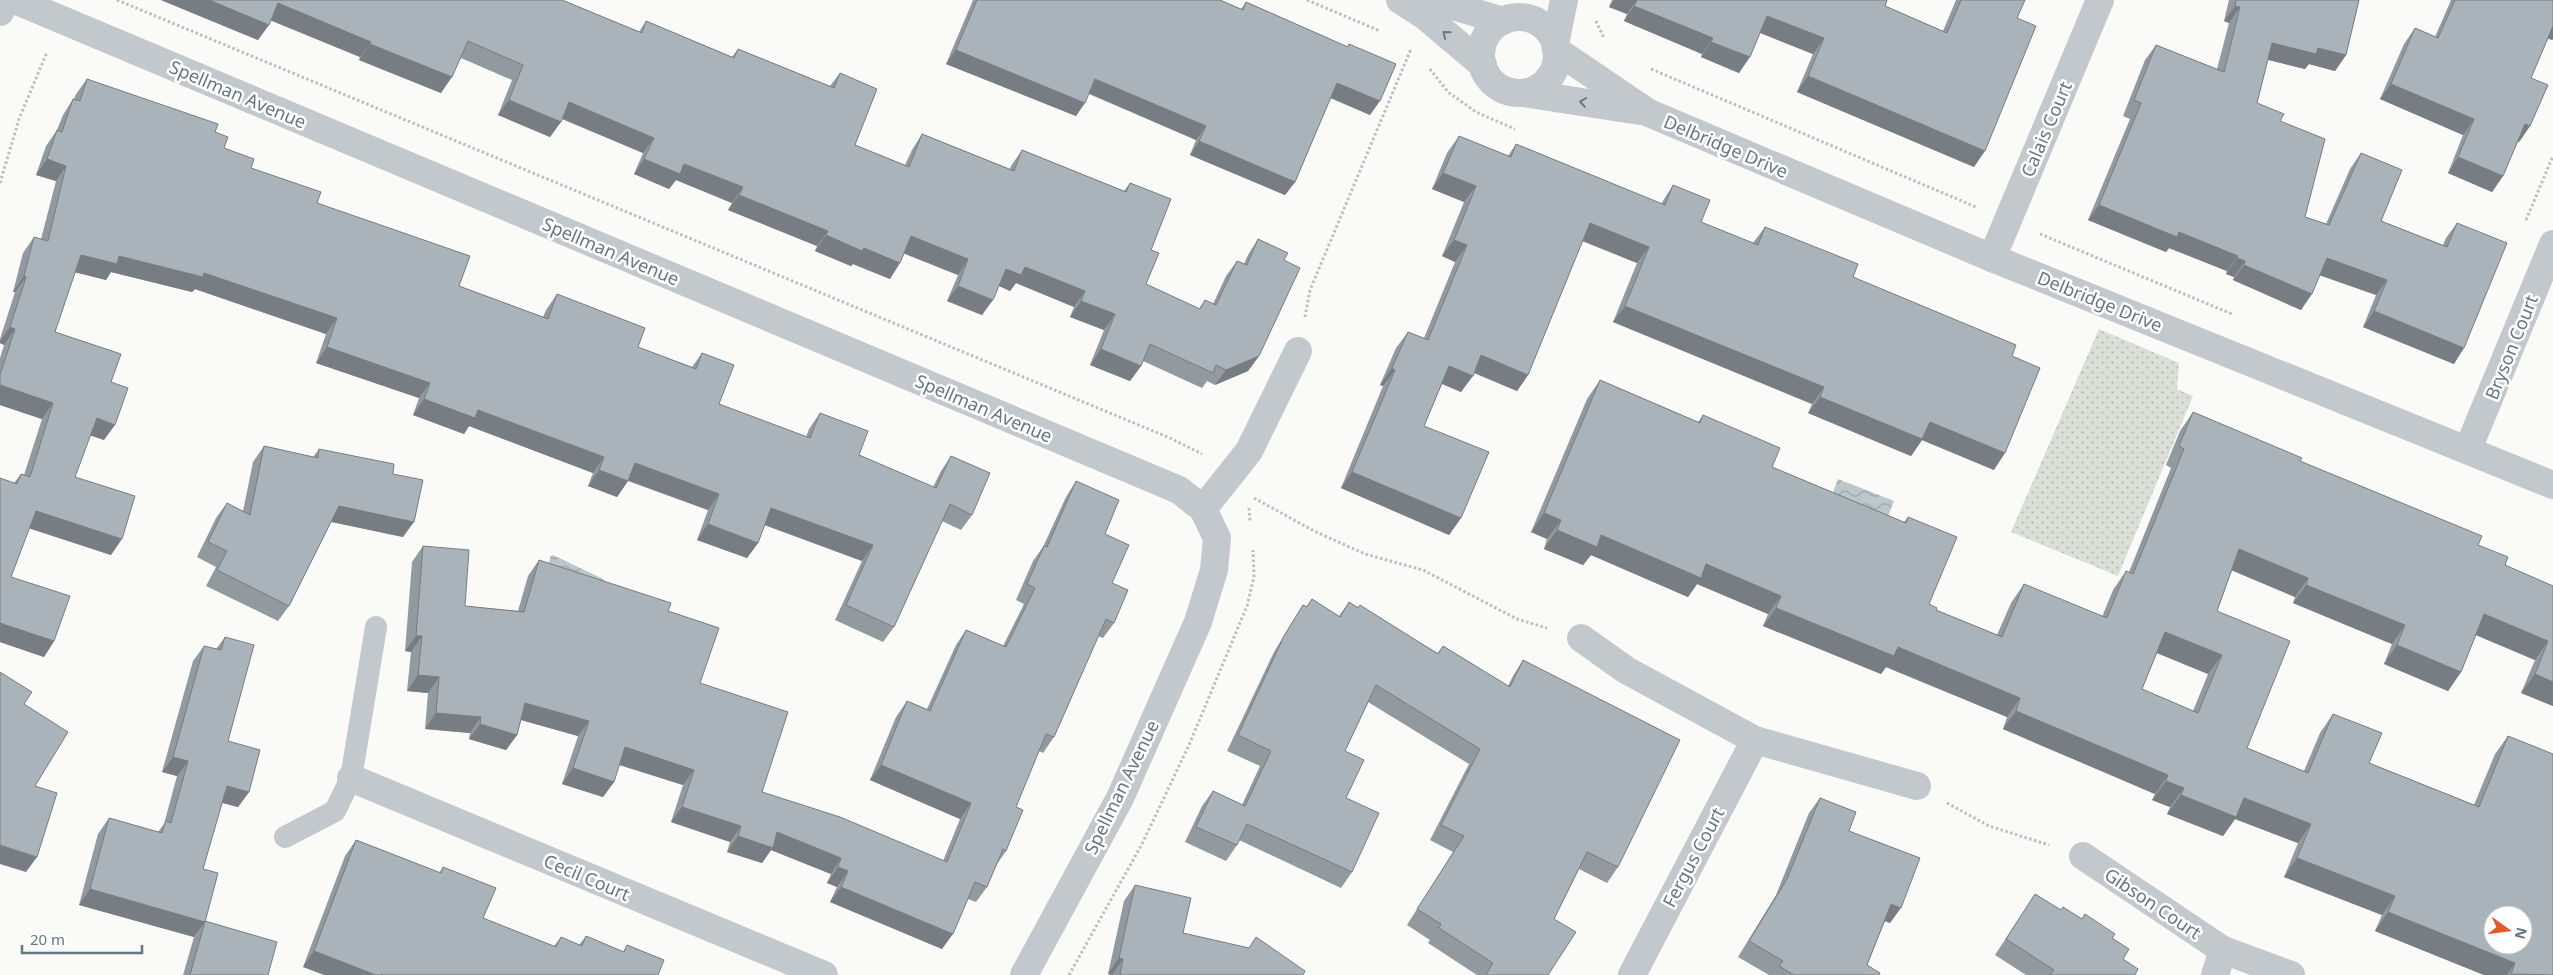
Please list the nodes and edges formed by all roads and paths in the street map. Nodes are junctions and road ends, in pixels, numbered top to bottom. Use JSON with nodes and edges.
{"nodes":[{"id":1,"x":5,"y":0,"type":"edge"},
{"id":2,"x":15,"y":0,"type":"edge"},
{"id":3,"x":116,"y":0,"type":"edge"},
{"id":4,"x":1307,"y":0,"type":"edge"},
{"id":5,"x":1400,"y":0,"type":"edge"},
{"id":6,"x":1434,"y":0,"type":"edge"},
{"id":7,"x":1564,"y":0,"type":"edge"},
{"id":8,"x":2100,"y":0,"type":"edge"},
{"id":9,"x":0,"y":12,"type":"edge"},
{"id":10,"x":1592,"y":12,"type":"dead end"},
{"id":11,"x":1517,"y":13,"type":"edge"},
{"id":12,"x":61,"y":19,"type":"junction"},
{"id":13,"x":1384,"y":33,"type":"dead end"},
{"id":14,"x":1405,"y":44,"type":"dead end"},
{"id":15,"x":1607,"y":44,"type":"dead end"},
{"id":16,"x":1555,"y":47,"type":"junction"},
{"id":17,"x":1412,"y":48,"type":"junction"},
{"id":18,"x":1418,"y":55,"type":"dead end"},
{"id":19,"x":1425,"y":63,"type":"dead end"},
{"id":20,"x":1483,"y":65,"type":"junction"},
{"id":21,"x":1648,"y":68,"type":"dead end"},
{"id":22,"x":1524,"y":93,"type":"junction"},
{"id":23,"x":1649,"y":113,"type":"junction"},
{"id":24,"x":1518,"y":129,"type":"dead end"},
{"id":25,"x":0,"y":183,"type":"edge"},
{"id":26,"x":2007,"y":220,"type":"junction"},
{"id":27,"x":2553,"y":244,"type":"edge"},
{"id":28,"x":1992,"y":258,"type":"junction"},
{"id":29,"x":2237,"y":316,"type":"dead end"},
{"id":30,"x":1298,"y":351,"type":"joint"},
{"id":31,"x":2468,"y":449,"type":"junction"},
{"id":32,"x":1229,"y":476,"type":"junction"},
{"id":33,"x":2553,"y":485,"type":"edge"},
{"id":34,"x":1203,"y":509,"type":"junction"},
{"id":35,"x":376,"y":627,"type":"dead end"},
{"id":36,"x":1581,"y":638,"type":"joint"},
{"id":37,"x":1755,"y":740,"type":"junction"},
{"id":38,"x":351,"y":778,"type":"junction"},
{"id":39,"x":1917,"y":786,"type":"joint"},
{"id":40,"x":285,"y":837,"type":"dead end"},
{"id":41,"x":2083,"y":856,"type":"joint"},
{"id":42,"x":2219,"y":963,"type":"edge"},
{"id":43,"x":824,"y":975,"type":"edge"},
{"id":44,"x":1024,"y":975,"type":"edge"},
{"id":45,"x":1632,"y":975,"type":"edge"},
{"id":46,"x":2291,"y":975,"type":"edge"}],
"edges":[{"from":1,"to":9,"type":"street"},
{"from":2,"to":12,"type":"street","name":"Spellman Avenue"},
{"from":3,"to":32,"type":"path"},
{"from":4,"to":13,"type":"path"},
{"from":20,"to":5,"type":"street","one_way":true},
{"from":6,"to":11,"type":"street"},
{"from":7,"to":16,"type":"street"},
{"from":8,"to":26,"type":"street","name":"Calais Court"},
{"from":10,"to":15,"type":"path"},
{"from":11,"to":16,"type":"street"},
{"from":11,"to":20,"type":"street"},
{"from":12,"to":25,"type":"path"},
{"from":12,"to":34,"type":"street","name":"Spellman Avenue"},
{"from":14,"to":17,"type":"path"},
{"from":16,"to":22,"type":"street"},
{"from":16,"to":23,"type":"street","name":"Delbridge Drive"},
{"from":17,"to":18,"type":"path"},
{"from":17,"to":30,"type":"path"},
{"from":19,"to":24,"type":"path"},
{"from":20,"to":22,"type":"street"},
{"from":21,"to":26,"type":"path"},
{"from":23,"to":22,"type":"street","name":"Delbridge Drive","one_way":true},
{"from":23,"to":28,"type":"street","name":"Delbridge Drive"},
{"from":26,"to":28,"type":"street","name":"Calais Court"},
{"from":26,"to":29,"type":"path"},
{"from":27,"to":31,"type":"street","name":"Bryson Court"},
{"from":28,"to":31,"type":"street","name":"Delbridge Drive"},
{"from":30,"to":32,"type":"street"},
{"from":31,"to":33,"type":"street","name":"Delbridge Drive"},
{"from":32,"to":34,"type":"street"},
{"from":32,"to":36,"type":"path"},
{"from":34,"to":44,"type":"street","name":"Spellman Avenue"},
{"from":35,"to":38,"type":"lane"},
{"from":36,"to":37,"type":"street"},
{"from":37,"to":39,"type":"street"},
{"from":37,"to":45,"type":"street","name":"Fergus Court"},
{"from":38,"to":40,"type":"lane"},
{"from":38,"to":43,"type":"street","name":"Cecil Court"},
{"from":39,"to":41,"type":"path"},
{"from":41,"to":42,"type":"street","name":"Gibson Court"},
{"from":42,"to":46,"type":"street","name":"Gibson Court"}]}
